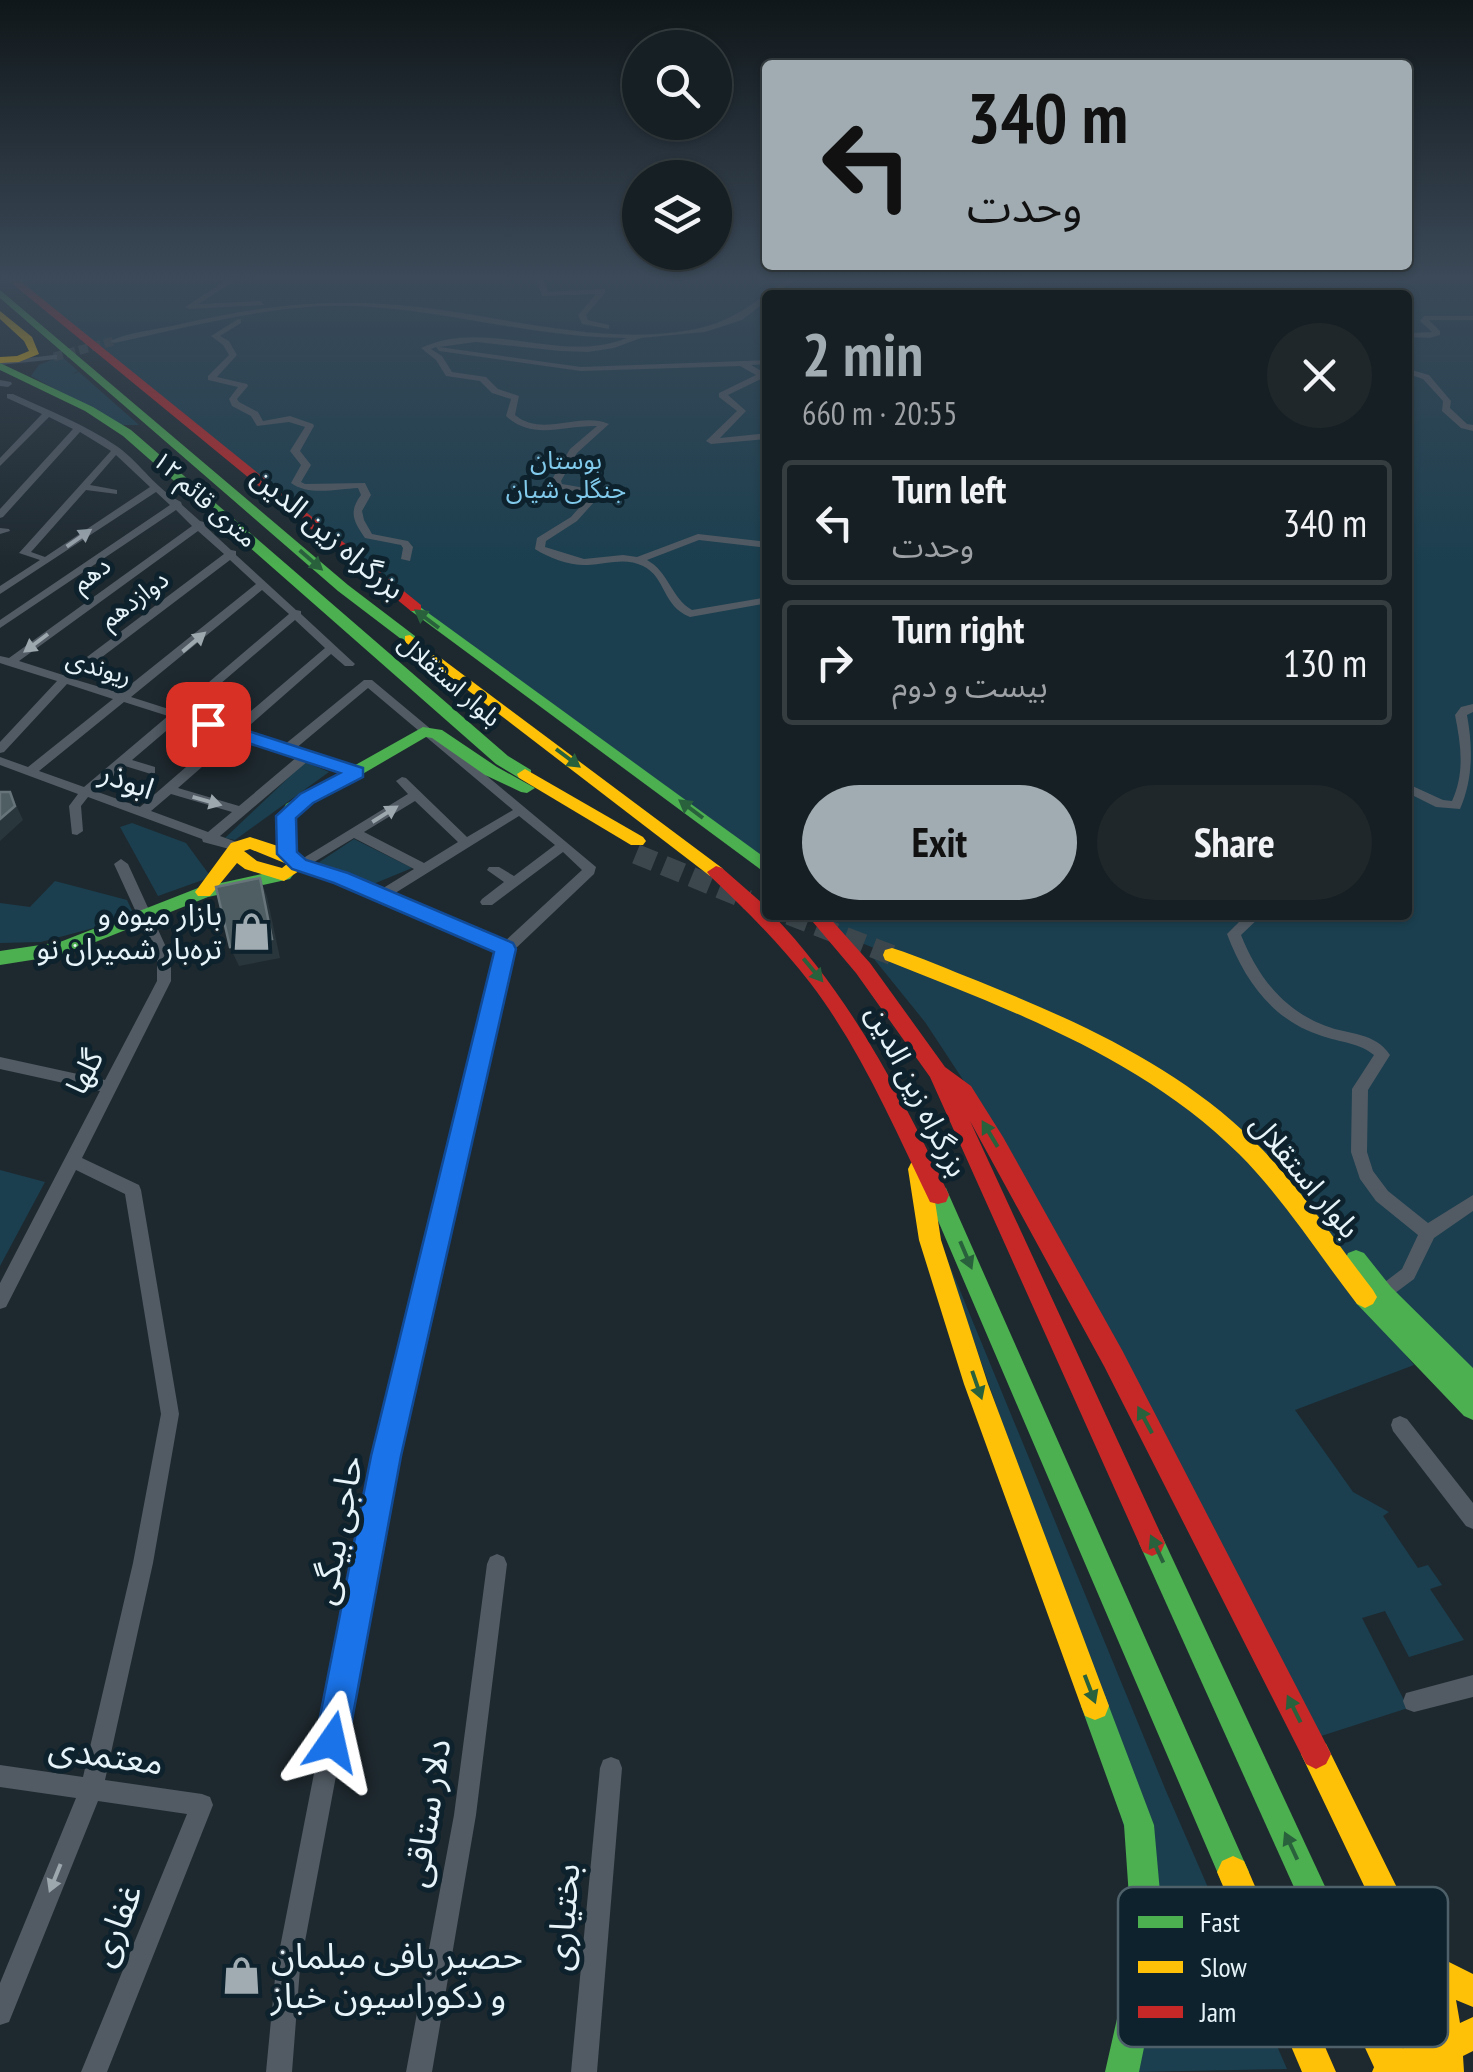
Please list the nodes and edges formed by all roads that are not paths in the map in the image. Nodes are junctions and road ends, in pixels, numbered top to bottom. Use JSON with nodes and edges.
{"nodes":[{"id":1,"x":115,"y":373,"type":"edge"},
{"id":2,"x":120,"y":373,"type":"edge"},
{"id":3,"x":216,"y":373,"type":"edge"},
{"id":4,"x":448,"y":373,"type":"edge"},
{"id":5,"x":1412,"y":373,"type":"edge"},
{"id":6,"x":762,"y":375,"type":"edge"},
{"id":7,"x":8,"y":381,"type":"edge"},
{"id":8,"x":66,"y":415,"type":"junction"},
{"id":9,"x":1473,"y":428,"type":"edge"},
{"id":10,"x":61,"y":433,"type":"dead end"},
{"id":11,"x":762,"y":437,"type":"edge"},
{"id":12,"x":116,"y":450,"type":"junction"},
{"id":13,"x":52,"y":458,"type":"junction"},
{"id":14,"x":0,"y":463,"type":"edge"},
{"id":15,"x":70,"y":464,"type":"dead end"},
{"id":16,"x":42,"y":470,"type":"junction"},
{"id":17,"x":57,"y":473,"type":"dead end"},
{"id":18,"x":32,"y":480,"type":"junction"},
{"id":19,"x":47,"y":483,"type":"dead end"},
{"id":20,"x":158,"y":486,"type":"junction"},
{"id":21,"x":86,"y":488,"type":"junction"},
{"id":22,"x":23,"y":491,"type":"junction"},
{"id":23,"x":114,"y":492,"type":"dead end"},
{"id":24,"x":37,"y":493,"type":"dead end"},
{"id":25,"x":178,"y":504,"type":"junction"},
{"id":26,"x":0,"y":514,"type":"edge"},
{"id":27,"x":200,"y":524,"type":"junction"},
{"id":28,"x":762,"y":544,"type":"edge"},
{"id":29,"x":232,"y":553,"type":"junction"},
{"id":30,"x":40,"y":558,"type":"dead end"},
{"id":31,"x":406,"y":559,"type":"dead end"},
{"id":32,"x":637,"y":560,"type":"junction"},
{"id":33,"x":263,"y":584,"type":"junction"},
{"id":34,"x":2,"y":588,"type":"edge"},
{"id":35,"x":762,"y":601,"type":"edge"},
{"id":36,"x":297,"y":613,"type":"junction"},
{"id":37,"x":0,"y":625,"type":"edge"},
{"id":38,"x":332,"y":647,"type":"junction"},
{"id":39,"x":8,"y":662,"type":"edge"},
{"id":40,"x":350,"y":664,"type":"dead end"},
{"id":41,"x":0,"y":675,"type":"edge"},
{"id":42,"x":63,"y":681,"type":"junction"},
{"id":43,"x":123,"y":698,"type":"junction"},
{"id":44,"x":1473,"y":708,"type":"edge"},
{"id":45,"x":179,"y":715,"type":"junction"},
{"id":46,"x":238,"y":732,"type":"junction"},
{"id":47,"x":423,"y":732,"type":"junction"},
{"id":48,"x":288,"y":748,"type":"junction"},
{"id":49,"x":0,"y":751,"type":"edge"},
{"id":50,"x":307,"y":755,"type":"junction"},
{"id":51,"x":123,"y":761,"type":"junction"},
{"id":52,"x":150,"y":770,"type":"dead end"},
{"id":53,"x":30,"y":772,"type":"junction"},
{"id":54,"x":356,"y":772,"type":"junction"},
{"id":55,"x":402,"y":781,"type":"dead end"},
{"id":56,"x":527,"y":788,"type":"junction"},
{"id":57,"x":170,"y":790,"type":"junction"},
{"id":58,"x":1412,"y":790,"type":"edge"},
{"id":59,"x":85,"y":792,"type":"junction"},
{"id":60,"x":416,"y":794,"type":"junction"},
{"id":61,"x":243,"y":811,"type":"junction"},
{"id":62,"x":141,"y":813,"type":"junction"},
{"id":63,"x":514,"y":814,"type":"dead end"},
{"id":64,"x":77,"y":832,"type":"dead end"},
{"id":65,"x":354,"y":833,"type":"junction"},
{"id":66,"x":208,"y":839,"type":"junction"},
{"id":67,"x":465,"y":842,"type":"junction"},
{"id":68,"x":562,"y":846,"type":"junction"},
{"id":69,"x":236,"y":850,"type":"junction"},
{"id":70,"x":122,"y":864,"type":"dead end"},
{"id":71,"x":762,"y":864,"type":"edge"},
{"id":72,"x":290,"y":865,"type":"junction"},
{"id":73,"x":423,"y":868,"type":"junction"},
{"id":74,"x":494,"y":870,"type":"dead end"},
{"id":75,"x":514,"y":882,"type":"junction"},
{"id":76,"x":204,"y":892,"type":"junction"},
{"id":77,"x":380,"y":896,"type":"junction"},
{"id":78,"x":487,"y":902,"type":"dead end"},
{"id":79,"x":762,"y":916,"type":"edge"},
{"id":80,"x":146,"y":917,"type":"junction"},
{"id":81,"x":766,"y":920,"type":"tunnel mouth"},
{"id":82,"x":820,"y":920,"type":"edge"},
{"id":83,"x":1250,"y":920,"type":"edge"},
{"id":84,"x":506,"y":949,"type":"junction"},
{"id":85,"x":0,"y":958,"type":"edge"},
{"id":86,"x":0,"y":1062,"type":"edge"},
{"id":87,"x":938,"y":1072,"type":"junction"},
{"id":88,"x":108,"y":1087,"type":"junction"},
{"id":89,"x":917,"y":1156,"type":"junction"},
{"id":90,"x":71,"y":1160,"type":"junction"},
{"id":91,"x":1473,"y":1202,"type":"edge"},
{"id":92,"x":1428,"y":1233,"type":"junction"},
{"id":93,"x":1382,"y":1294,"type":"junction"},
{"id":94,"x":0,"y":1301,"type":"edge"},
{"id":95,"x":1473,"y":1385,"type":"edge"},
{"id":96,"x":1473,"y":1408,"type":"edge"},
{"id":97,"x":1400,"y":1425,"type":"dead end"},
{"id":98,"x":1473,"y":1519,"type":"edge"},
{"id":99,"x":498,"y":1564,"type":"dead end"},
{"id":100,"x":1473,"y":1686,"type":"edge"},
{"id":101,"x":1414,"y":1701,"type":"dead end"},
{"id":102,"x":612,"y":1768,"type":"dead end"},
{"id":103,"x":0,"y":1776,"type":"edge"},
{"id":104,"x":92,"y":1788,"type":"junction"},
{"id":105,"x":202,"y":1805,"type":"joint"},
{"id":106,"x":1144,"y":1887,"type":"edge"},
{"id":107,"x":1237,"y":1887,"type":"edge"},
{"id":108,"x":1311,"y":1887,"type":"edge"},
{"id":109,"x":1381,"y":1887,"type":"edge"},
{"id":110,"x":1448,"y":1979,"type":"edge"},
{"id":111,"x":1473,"y":1992,"type":"edge"},
{"id":112,"x":0,"y":2013,"type":"edge"},
{"id":113,"x":1473,"y":2034,"type":"edge"},
{"id":114,"x":1448,"y":2045,"type":"edge"},
{"id":115,"x":1128,"y":2047,"type":"edge"},
{"id":116,"x":1308,"y":2047,"type":"edge"},
{"id":117,"x":1381,"y":2047,"type":"edge"},
{"id":118,"x":1443,"y":2047,"type":"edge"},
{"id":119,"x":1445,"y":2047,"type":"edge"},
{"id":120,"x":94,"y":2072,"type":"edge"},
{"id":121,"x":280,"y":2072,"type":"edge"},
{"id":122,"x":419,"y":2072,"type":"edge"},
{"id":123,"x":584,"y":2072,"type":"edge"},
{"id":124,"x":1122,"y":2072,"type":"edge"},
{"id":125,"x":1319,"y":2072,"type":"edge"},
{"id":126,"x":1392,"y":2072,"type":"edge"},
{"id":127,"x":1447,"y":2072,"type":"edge"}],
"edges":[{"from":1,"to":79,"type":"main road","name":"بزرگراه زین الدین","one_way":true},
{"from":71,"to":2,"type":"main road","name":"بزرگراه زین الدین","one_way":true},
{"from":3,"to":31,"type":"street"},
{"from":4,"to":32,"type":"street"},
{"from":5,"to":9,"type":"street"},
{"from":6,"to":11,"type":"street"},
{"from":7,"to":8,"type":"main road","name":"بلوار استقلال"},
{"from":8,"to":10,"type":"street"},
{"from":8,"to":12,"type":"street","name":"۱۲ متری قائم"},
{"from":8,"to":13,"type":"street"},
{"from":8,"to":14,"type":"street"},
{"from":8,"to":56,"type":"main road","name":"بلوار استقلال"},
{"from":8,"to":56,"type":"main road","name":"بلوار استقلال"},
{"from":12,"to":20,"type":"street","name":"۱۲ متری قائم"},
{"from":12,"to":21,"type":"street"},
{"from":13,"to":15,"type":"street"},
{"from":13,"to":16,"type":"street"},
{"from":16,"to":17,"type":"street"},
{"from":16,"to":18,"type":"street"},
{"from":18,"to":19,"type":"street"},
{"from":18,"to":22,"type":"street"},
{"from":20,"to":25,"type":"street","name":"۱۲ متری قائم"},
{"from":34,"to":20,"type":"street","one_way":true},
{"from":21,"to":23,"type":"street"},
{"from":21,"to":30,"type":"street"},
{"from":22,"to":24,"type":"street"},
{"from":22,"to":26,"type":"street"},
{"from":25,"to":27,"type":"street","name":"۱۲ متری قائم"},
{"from":25,"to":37,"type":"street"},
{"from":27,"to":29,"type":"street","name":"۱۲ متری قائم"},
{"from":27,"to":39,"type":"street","name":"دهم","one_way":true},
{"from":28,"to":32,"type":"street"},
{"from":29,"to":33,"type":"street","name":"۱۲ متری قائم"},
{"from":29,"to":42,"type":"street","name":"دوازدهم"},
{"from":32,"to":35,"type":"street"},
{"from":33,"to":36,"type":"street","name":"۱۲ متری قائم"},
{"from":43,"to":33,"type":"street","one_way":true},
{"from":36,"to":38,"type":"street","name":"۱۲ متری قائم"},
{"from":36,"to":45,"type":"street"},
{"from":38,"to":40,"type":"street","name":"۱۲ متری قائم"},
{"from":38,"to":46,"type":"street"},
{"from":39,"to":41,"type":"street","name":"دهم"},
{"from":39,"to":42,"type":"street","name":"ریوندی"},
{"from":42,"to":43,"type":"street","name":"ریوندی"},
{"from":42,"to":49,"type":"street","name":"دوازدهم"},
{"from":43,"to":45,"type":"street","name":"ریوندی"},
{"from":43,"to":53,"type":"street"},
{"from":44,"to":58,"type":"street"},
{"from":45,"to":46,"type":"street","name":"ریوندی"},
{"from":45,"to":51,"type":"street"},
{"from":46,"to":48,"type":"street","name":"ریوندی"},
{"from":46,"to":57,"type":"street"},
{"from":47,"to":48,"type":"street"},
{"from":47,"to":54,"type":"main road"},
{"from":47,"to":56,"type":"main road"},
{"from":47,"to":68,"type":"street"},
{"from":48,"to":50,"type":"street","name":"ریوندی"},
{"from":49,"to":53,"type":"street","name":"ابوذر"},
{"from":50,"to":54,"type":"street","name":"ریوندی"},
{"from":50,"to":61,"type":"street"},
{"from":51,"to":52,"type":"street"},
{"from":51,"to":59,"type":"street"},
{"from":53,"to":59,"type":"street","name":"ابوذر"},
{"from":54,"to":72,"type":"main road"},
{"from":55,"to":60,"type":"street"},
{"from":57,"to":61,"type":"street","one_way":true},
{"from":57,"to":62,"type":"street"},
{"from":59,"to":62,"type":"street","name":"ابوذر"},
{"from":59,"to":64,"type":"street"},
{"from":65,"to":60,"type":"street","one_way":true},
{"from":60,"to":67,"type":"street"},
{"from":61,"to":66,"type":"street"},
{"from":62,"to":66,"type":"street","name":"ابوذر"},
{"from":63,"to":67,"type":"street"},
{"from":65,"to":72,"type":"street"},
{"from":65,"to":73,"type":"street"},
{"from":66,"to":69,"type":"street","name":"ابوذر"},
{"from":67,"to":73,"type":"street"},
{"from":68,"to":75,"type":"street"},
{"from":68,"to":84,"type":"street"},
{"from":69,"to":72,"type":"main road"},
{"from":69,"to":76,"type":"main road"},
{"from":70,"to":80,"type":"street","name":"گلها"},
{"from":72,"to":76,"type":"main road"},
{"from":72,"to":77,"type":"street"},
{"from":73,"to":77,"type":"street"},
{"from":74,"to":75,"type":"street"},
{"from":75,"to":78,"type":"street"},
{"from":76,"to":80,"type":"main road"},
{"from":77,"to":84,"type":"street"},
{"from":80,"to":85,"type":"main road"},
{"from":80,"to":88,"type":"street","name":"گلها"},
{"from":81,"to":89,"type":"main road","name":"بزرگراه زین الدین","one_way":true},
{"from":82,"to":87,"type":"main road","name":"بزرگراه زین الدین"},
{"from":83,"to":92,"type":"street"},
{"from":84,"to":121,"type":"street","name":"حاجی بیگی"},
{"from":86,"to":88,"type":"street"},
{"from":108,"to":87,"type":"main road","name":"بزرگراه زین الدین","one_way":true,"bridge":true},
{"from":109,"to":87,"type":"main road","one_way":true},
{"from":88,"to":90,"type":"street","name":"گلها"},
{"from":89,"to":106,"type":"main road","one_way":true},
{"from":89,"to":107,"type":"main road","name":"بزرگراه زین الدین","one_way":true},
{"from":90,"to":94,"type":"street","name":"گلها"},
{"from":90,"to":104,"type":"street"},
{"from":91,"to":92,"type":"street"},
{"from":92,"to":93,"type":"street"},
{"from":93,"to":95,"type":"main road","name":"بلوار استقلال"},
{"from":93,"to":96,"type":"main road","name":"بلوار استقلال"},
{"from":97,"to":98,"type":"street"},
{"from":99,"to":122,"type":"street","name":"دلار ستاقی"},
{"from":100,"to":101,"type":"street"},
{"from":102,"to":123,"type":"street","name":"بختیاری"},
{"from":103,"to":104,"type":"street","name":"معتمدی"},
{"from":104,"to":105,"type":"street","name":"معتمدی"},
{"from":104,"to":112,"type":"street","one_way":true},
{"from":105,"to":120,"type":"street","name":"غفاری"},
{"from":110,"to":111,"type":"main road"},
{"from":113,"to":114,"type":"main road"},
{"from":115,"to":124,"type":"main road","one_way":true},
{"from":116,"to":125,"type":"main road","name":"بزرگراه زین الدین","one_way":true},
{"from":126,"to":117,"type":"main road","name":"بزرگراه زین الدین","one_way":true,"bridge":true},
{"from":118,"to":126,"type":"main road"},
{"from":119,"to":127,"type":"main road"}]}
